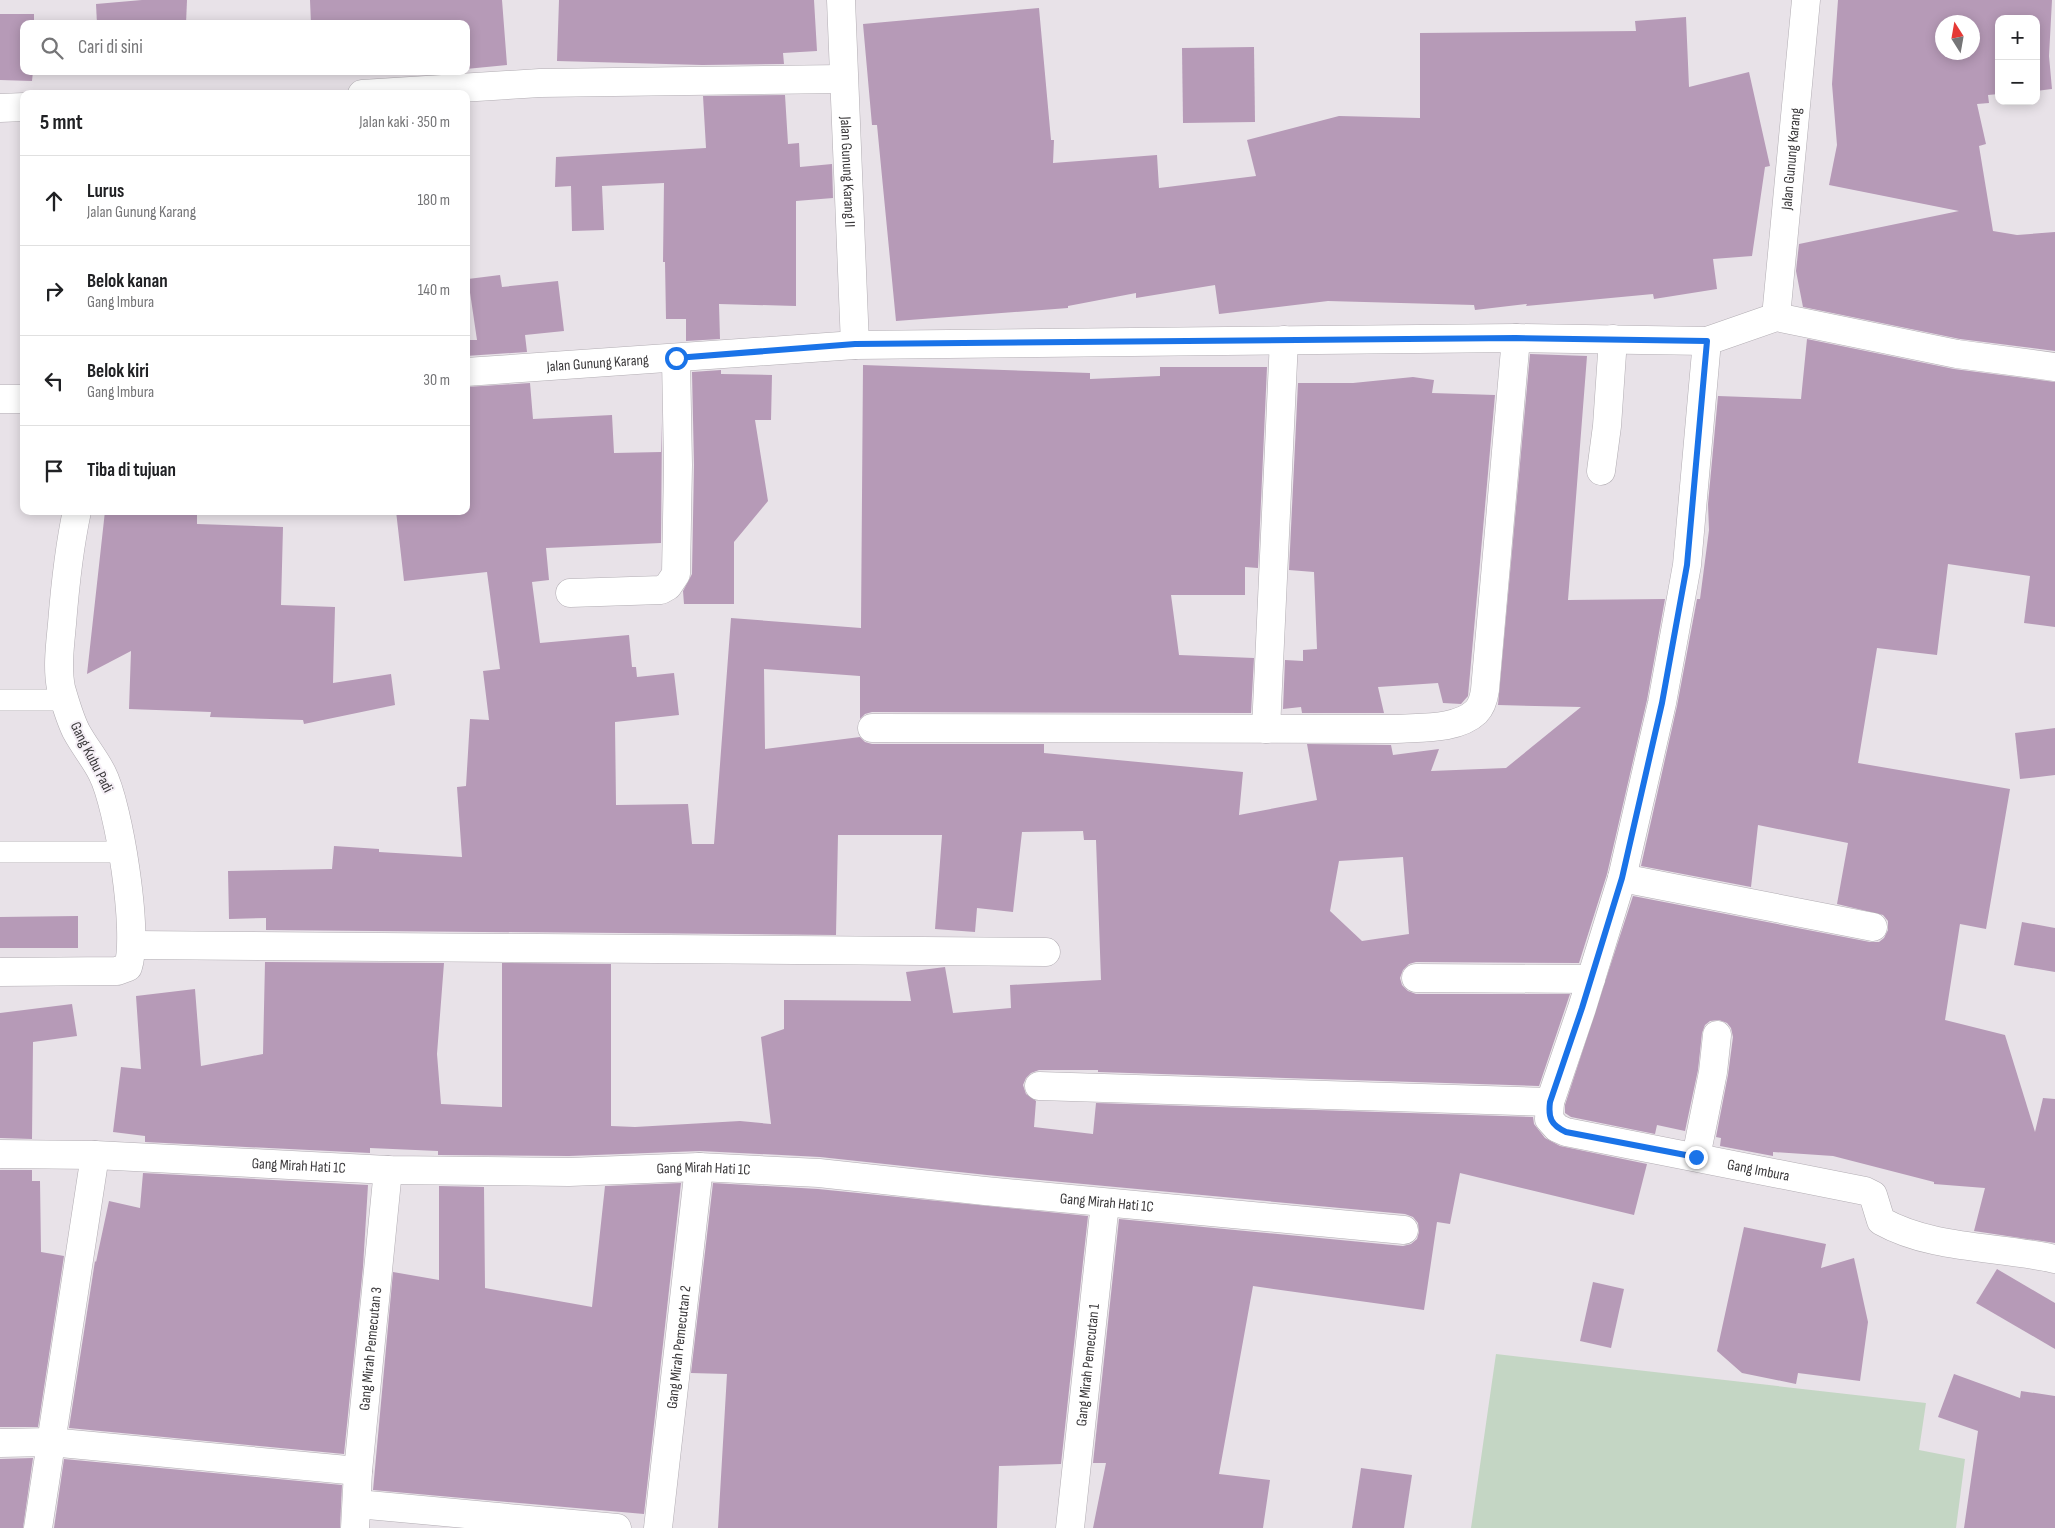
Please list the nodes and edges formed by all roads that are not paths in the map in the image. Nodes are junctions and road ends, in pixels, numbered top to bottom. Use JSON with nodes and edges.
{"nodes":[{"id":1,"x":841,"y":0,"type":"edge"},
{"id":2,"x":1806,"y":0,"type":"edge"},
{"id":3,"x":842,"y":79,"type":"junction"},
{"id":4,"x":427,"y":90,"type":"edge"},
{"id":5,"x":20,"y":107,"type":"edge"},
{"id":6,"x":0,"y":108,"type":"edge"},
{"id":7,"x":1776,"y":317,"type":"junction"},
{"id":8,"x":1516,"y":338,"type":"junction"},
{"id":9,"x":1284,"y":340,"type":"junction"},
{"id":10,"x":1612,"y":340,"type":"junction"},
{"id":11,"x":1707,"y":341,"type":"junction"},
{"id":12,"x":855,"y":344,"type":"junction"},
{"id":13,"x":676,"y":358,"type":"junction"},
{"id":14,"x":2055,"y":368,"type":"edge"},
{"id":15,"x":470,"y":372,"type":"edge"},
{"id":16,"x":20,"y":398,"type":"edge"},
{"id":17,"x":0,"y":399,"type":"edge"},
{"id":18,"x":1601,"y":471,"type":"dead end"},
{"id":19,"x":76,"y":515,"type":"edge"},
{"id":20,"x":570,"y":593,"type":"dead end"},
{"id":21,"x":0,"y":700,"type":"edge"},
{"id":22,"x":66,"y":700,"type":"junction"},
{"id":23,"x":872,"y":728,"type":"dead end"},
{"id":24,"x":1266,"y":729,"type":"junction"},
{"id":25,"x":0,"y":852,"type":"edge"},
{"id":26,"x":123,"y":852,"type":"junction"},
{"id":27,"x":1622,"y":878,"type":"junction"},
{"id":28,"x":1873,"y":927,"type":"dead end"},
{"id":29,"x":132,"y":945,"type":"junction"},
{"id":30,"x":1046,"y":952,"type":"dead end"},
{"id":31,"x":0,"y":972,"type":"edge"},
{"id":32,"x":1416,"y":978,"type":"dead end"},
{"id":33,"x":1591,"y":979,"type":"junction"},
{"id":34,"x":1717,"y":1035,"type":"dead end"},
{"id":35,"x":1039,"y":1086,"type":"dead end"},
{"id":36,"x":1550,"y":1102,"type":"junction"},
{"id":37,"x":0,"y":1154,"type":"edge"},
{"id":38,"x":95,"y":1155,"type":"junction"},
{"id":39,"x":1696,"y":1157,"type":"junction"},
{"id":40,"x":699,"y":1166,"type":"junction"},
{"id":41,"x":388,"y":1170,"type":"junction"},
{"id":42,"x":1105,"y":1203,"type":"junction"},
{"id":43,"x":1404,"y":1230,"type":"dead end"},
{"id":44,"x":2055,"y":1259,"type":"edge"},
{"id":45,"x":50,"y":1442,"type":"junction"},
{"id":46,"x":0,"y":1443,"type":"edge"},
{"id":47,"x":358,"y":1471,"type":"junction"},
{"id":48,"x":356,"y":1516,"type":"edge"},
{"id":49,"x":38,"y":1528,"type":"edge"},
{"id":50,"x":617,"y":1528,"type":"edge"},
{"id":51,"x":658,"y":1528,"type":"edge"},
{"id":52,"x":1070,"y":1528,"type":"edge"}],
"edges":[{"from":1,"to":3,"type":"street","name":"Jalan Gunung Karang II"},
{"from":2,"to":7,"type":"street","name":"Jalan Gunung Karang"},
{"from":3,"to":4,"type":"street"},
{"from":3,"to":12,"type":"street","name":"Jalan Gunung Karang II"},
{"from":5,"to":6,"type":"street"},
{"from":7,"to":11,"type":"street","name":"Jalan Gunung Karang"},
{"from":7,"to":14,"type":"street"},
{"from":8,"to":9,"type":"street","name":"Jalan Gunung Karang"},
{"from":8,"to":10,"type":"street","name":"Jalan Gunung Karang"},
{"from":8,"to":24,"type":"street"},
{"from":9,"to":12,"type":"street","name":"Jalan Gunung Karang"},
{"from":9,"to":24,"type":"street"},
{"from":10,"to":11,"type":"street","name":"Jalan Gunung Karang"},
{"from":10,"to":18,"type":"street"},
{"from":11,"to":27,"type":"street","name":"Gang Imbura"},
{"from":12,"to":13,"type":"street","name":"Jalan Gunung Karang"},
{"from":13,"to":15,"type":"street","name":"Jalan Gunung Karang"},
{"from":13,"to":20,"type":"street"},
{"from":16,"to":17,"type":"street"},
{"from":19,"to":22,"type":"street","name":"Gang Kubu Padi"},
{"from":21,"to":22,"type":"lane"},
{"from":22,"to":26,"type":"street","name":"Gang Kubu Padi"},
{"from":23,"to":24,"type":"street"},
{"from":25,"to":26,"type":"lane"},
{"from":26,"to":29,"type":"street","name":"Gang Kubu Padi"},
{"from":27,"to":28,"type":"street"},
{"from":27,"to":33,"type":"street","name":"Gang Imbura"},
{"from":29,"to":30,"type":"street"},
{"from":29,"to":31,"type":"street"},
{"from":32,"to":33,"type":"street"},
{"from":33,"to":36,"type":"street","name":"Gang Imbura"},
{"from":34,"to":39,"type":"street"},
{"from":35,"to":36,"type":"street"},
{"from":36,"to":39,"type":"street","name":"Gang Imbura"},
{"from":37,"to":38,"type":"street","name":"Gang Mirah Hati 1C"},
{"from":38,"to":41,"type":"street","name":"Gang Mirah Hati 1C"},
{"from":38,"to":45,"type":"street"},
{"from":39,"to":44,"type":"street","name":"Gang Imbura"},
{"from":40,"to":41,"type":"street","name":"Gang Mirah Hati 1C"},
{"from":40,"to":42,"type":"street","name":"Gang Mirah Hati 1C"},
{"from":40,"to":51,"type":"street","name":"Gang Mirah Pemecutan 2"},
{"from":41,"to":47,"type":"street","name":"Gang Mirah Pemecutan 3"},
{"from":42,"to":43,"type":"street","name":"Gang Mirah Hati 1C"},
{"from":42,"to":52,"type":"street","name":"Gang Mirah Pemecutan 1"},
{"from":45,"to":46,"type":"street"},
{"from":45,"to":47,"type":"street"},
{"from":45,"to":49,"type":"street"},
{"from":47,"to":48,"type":"street","name":"Gang Mirah Pemecutan 3"},
{"from":48,"to":50,"type":"street"}]}
